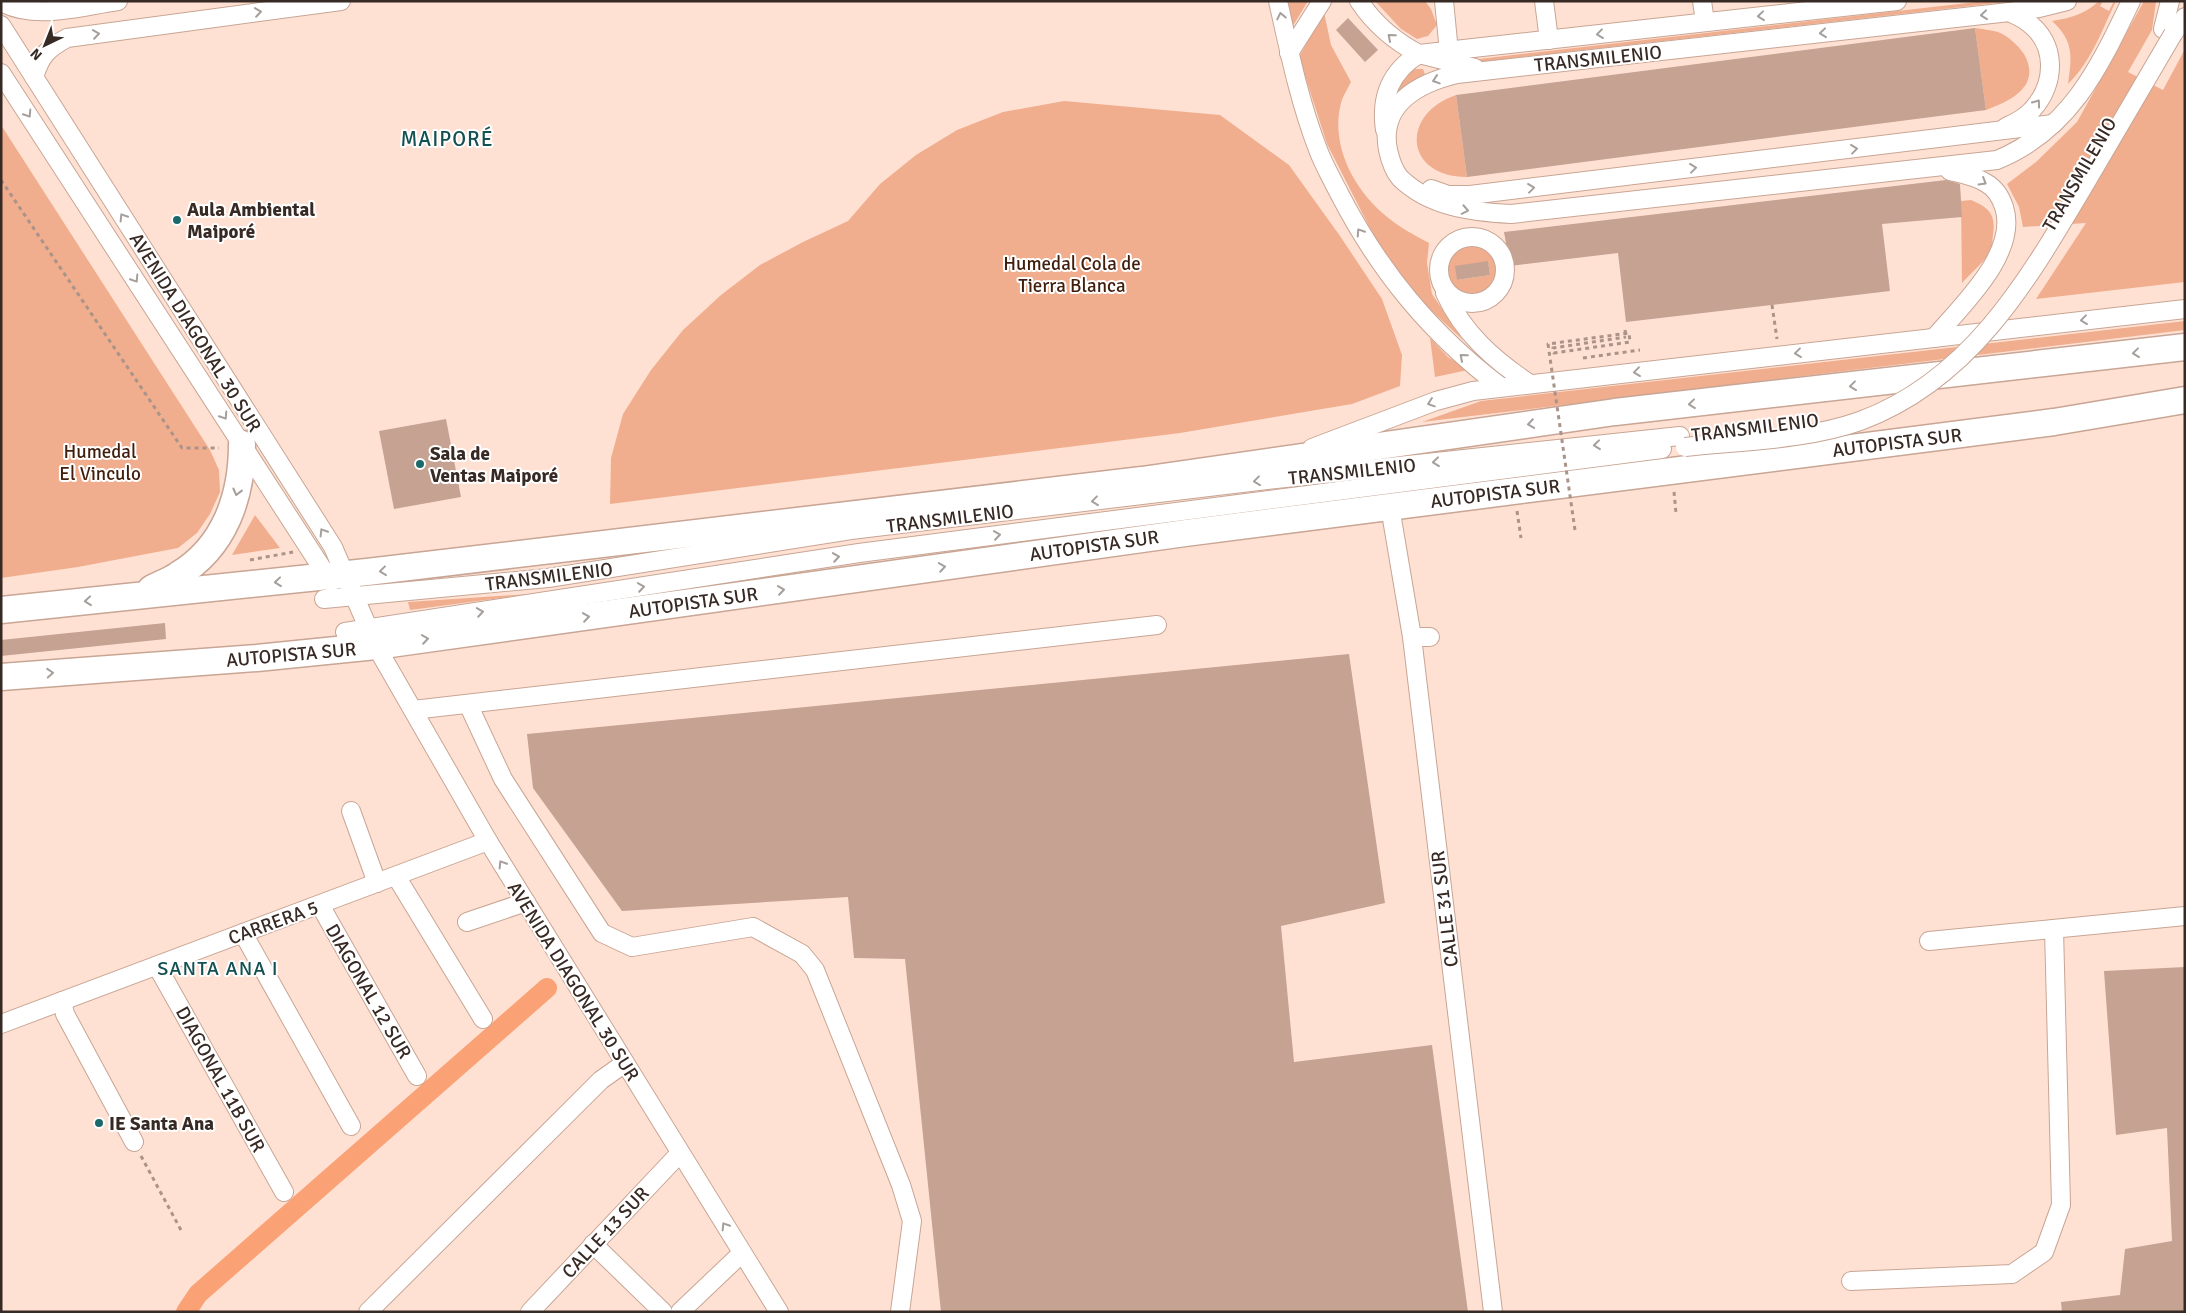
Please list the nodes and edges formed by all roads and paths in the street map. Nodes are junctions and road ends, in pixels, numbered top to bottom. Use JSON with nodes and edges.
{"nodes":[{"id":1,"x":118,"y":1,"type":"edge"},
{"id":2,"x":341,"y":1,"type":"edge"},
{"id":3,"x":1278,"y":1,"type":"edge"},
{"id":4,"x":1322,"y":1,"type":"edge"},
{"id":5,"x":1360,"y":1,"type":"edge"},
{"id":6,"x":1444,"y":1,"type":"edge"},
{"id":7,"x":1544,"y":1,"type":"edge"},
{"id":8,"x":1702,"y":1,"type":"edge"},
{"id":9,"x":1896,"y":1,"type":"edge"},
{"id":10,"x":2067,"y":1,"type":"edge"},
{"id":11,"x":2131,"y":1,"type":"edge"},
{"id":12,"x":2170,"y":1,"type":"edge"},
{"id":13,"x":1,"y":2,"type":"edge"},
{"id":14,"x":2009,"y":12,"type":"junction"},
{"id":15,"x":2185,"y":17,"type":"edge"},
{"id":16,"x":1704,"y":22,"type":"junction"},
{"id":17,"x":1,"y":25,"type":"edge"},
{"id":18,"x":2168,"y":32,"type":"junction"},
{"id":19,"x":1549,"y":40,"type":"junction"},
{"id":20,"x":1449,"y":52,"type":"junction"},
{"id":21,"x":1289,"y":53,"type":"junction"},
{"id":22,"x":1419,"y":54,"type":"junction"},
{"id":23,"x":1484,"y":71,"type":"junction"},
{"id":24,"x":1,"y":73,"type":"edge"},
{"id":25,"x":34,"y":77,"type":"junction"},
{"id":26,"x":2053,"y":124,"type":"junction"},
{"id":27,"x":1999,"y":131,"type":"junction"},
{"id":28,"x":1386,"y":138,"type":"junction"},
{"id":29,"x":1937,"y":168,"type":"junction"},
{"id":30,"x":1,"y":180,"type":"edge"},
{"id":31,"x":1442,"y":285,"type":"dead end"},
{"id":32,"x":1772,"y":305,"type":"dead end"},
{"id":33,"x":2185,"y":309,"type":"edge"},
{"id":34,"x":1625,"y":330,"type":"dead end"},
{"id":35,"x":1934,"y":338,"type":"junction"},
{"id":36,"x":1777,"y":340,"type":"dead end"},
{"id":37,"x":2185,"y":347,"type":"edge"},
{"id":38,"x":1640,"y":350,"type":"dead end"},
{"id":39,"x":1578,"y":359,"type":"dead end"},
{"id":40,"x":1560,"y":362,"type":"dead end"},
{"id":41,"x":1551,"y":363,"type":"junction"},
{"id":42,"x":1530,"y":384,"type":"junction"},
{"id":43,"x":1501,"y":387,"type":"junction"},
{"id":44,"x":2185,"y":400,"type":"edge"},
{"id":45,"x":216,"y":440,"type":"dead end"},
{"id":46,"x":1682,"y":441,"type":"junction"},
{"id":47,"x":232,"y":446,"type":"junction"},
{"id":48,"x":1281,"y":460,"type":"junction"},
{"id":49,"x":1674,"y":492,"type":"dead end"},
{"id":50,"x":1390,"y":507,"type":"junction"},
{"id":51,"x":1517,"y":511,"type":"dead end"},
{"id":52,"x":1676,"y":513,"type":"dead end"},
{"id":53,"x":1575,"y":530,"type":"dead end"},
{"id":54,"x":1521,"y":538,"type":"dead end"},
{"id":55,"x":338,"y":589,"type":"junction"},
{"id":56,"x":136,"y":596,"type":"junction"},
{"id":57,"x":1,"y":610,"type":"edge"},
{"id":58,"x":1157,"y":625,"type":"dead end"},
{"id":59,"x":345,"y":632,"type":"dead end"},
{"id":60,"x":370,"y":635,"type":"junction"},
{"id":61,"x":1412,"y":637,"type":"junction"},
{"id":62,"x":1430,"y":637,"type":"dead end"},
{"id":63,"x":1,"y":676,"type":"edge"},
{"id":64,"x":468,"y":704,"type":"junction"},
{"id":65,"x":413,"y":710,"type":"junction"},
{"id":66,"x":352,"y":811,"type":"dead end"},
{"id":67,"x":488,"y":841,"type":"junction"},
{"id":68,"x":396,"y":876,"type":"junction"},
{"id":69,"x":377,"y":883,"type":"junction"},
{"id":70,"x":526,"y":902,"type":"junction"},
{"id":71,"x":320,"y":905,"type":"junction"},
{"id":72,"x":2185,"y":916,"type":"edge"},
{"id":73,"x":467,"y":922,"type":"dead end"},
{"id":74,"x":2054,"y":929,"type":"junction"},
{"id":75,"x":243,"y":934,"type":"junction"},
{"id":76,"x":1929,"y":941,"type":"dead end"},
{"id":77,"x":157,"y":966,"type":"junction"},
{"id":78,"x":62,"y":1001,"type":"junction"},
{"id":79,"x":483,"y":1018,"type":"dead end"},
{"id":80,"x":1,"y":1024,"type":"edge"},
{"id":81,"x":625,"y":1063,"type":"junction"},
{"id":82,"x":417,"y":1076,"type":"dead end"},
{"id":83,"x":350,"y":1126,"type":"dead end"},
{"id":84,"x":134,"y":1142,"type":"joint"},
{"id":85,"x":680,"y":1153,"type":"junction"},
{"id":86,"x":284,"y":1192,"type":"dead end"},
{"id":87,"x":182,"y":1232,"type":"dead end"},
{"id":88,"x":593,"y":1244,"type":"junction"},
{"id":89,"x":742,"y":1253,"type":"junction"},
{"id":90,"x":1851,"y":1281,"type":"dead end"},
{"id":91,"x":535,"y":1310,"type":"edge"},
{"id":92,"x":368,"y":1312,"type":"edge"},
{"id":93,"x":663,"y":1312,"type":"edge"},
{"id":94,"x":680,"y":1312,"type":"edge"},
{"id":95,"x":779,"y":1312,"type":"edge"},
{"id":96,"x":900,"y":1312,"type":"edge"},
{"id":97,"x":1493,"y":1312,"type":"edge"}],
"edges":[{"from":1,"to":13,"type":"street"},
{"from":25,"to":2,"type":"street","one_way":true},
{"from":21,"to":3,"type":"street","one_way":true},
{"from":4,"to":21,"type":"street"},
{"from":22,"to":5,"type":"street","name":"TRANSMILENIO","one_way":true},
{"from":6,"to":20,"type":"street"},
{"from":7,"to":19,"type":"street","name":"TRANSMILENIO"},
{"from":8,"to":16,"type":"street"},
{"from":9,"to":16,"type":"street","name":"TRANSMILENIO","one_way":true},
{"from":10,"to":14,"type":"street","name":"TRANSMILENIO"},
{"from":11,"to":26,"type":"street","name":"TRANSMILENIO"},
{"from":12,"to":18,"type":"street","name":"TRANSMILENIO"},
{"from":14,"to":23,"type":"street","name":"TRANSMILENIO","one_way":true},
{"from":27,"to":14,"type":"street","name":"TRANSMILENIO","one_way":true},
{"from":15,"to":18,"type":"street","name":"TRANSMILENIO"},
{"from":16,"to":19,"type":"street","name":"TRANSMILENIO","one_way":true},
{"from":17,"to":25,"type":"street","name":"AVENIDA DIAGONAL 30 SUR"},
{"from":18,"to":46,"type":"street","name":"TRANSMILENIO","bridge":true},
{"from":19,"to":20,"type":"street","name":"TRANSMILENIO"},
{"from":20,"to":22,"type":"street","name":"TRANSMILENIO"},
{"from":43,"to":21,"type":"street","one_way":true},
{"from":22,"to":23,"type":"street","name":"TRANSMILENIO"},
{"from":22,"to":28,"type":"street","name":"TRANSMILENIO"},
{"from":23,"to":28,"type":"street","name":"TRANSMILENIO","one_way":true},
{"from":24,"to":47,"type":"street","name":"AVENIDA DIAGONAL 30 SUR","one_way":true},
{"from":55,"to":25,"type":"street","name":"AVENIDA DIAGONAL 30 SUR","one_way":true},
{"from":26,"to":27,"type":"street","name":"TRANSMILENIO"},
{"from":26,"to":29,"type":"street","name":"TRANSMILENIO"},
{"from":28,"to":27,"type":"street","name":"TRANSMILENIO","one_way":true},
{"from":28,"to":29,"type":"street","name":"TRANSMILENIO","one_way":true},
{"from":29,"to":35,"type":"street","name":"TRANSMILENIO","one_way":true},
{"from":30,"to":47,"type":"path"},
{"from":31,"to":42,"type":"street"},
{"from":32,"to":36,"type":"path"},
{"from":33,"to":35,"type":"street","one_way":true},
{"from":34,"to":41,"type":"path","bridge":true},
{"from":35,"to":42,"type":"street","one_way":true},
{"from":37,"to":48,"type":"highway","one_way":true},
{"from":38,"to":39,"type":"path"},
{"from":40,"to":41,"type":"path"},
{"from":41,"to":53,"type":"path","bridge":true},
{"from":42,"to":43,"type":"street"},
{"from":43,"to":48,"type":"street","one_way":true},
{"from":44,"to":50,"type":"highway","name":"AUTOPISTA SUR"},
{"from":45,"to":47,"type":"path"},
{"from":46,"to":55,"type":"street","name":"TRANSMILENIO","one_way":true},
{"from":60,"to":46,"type":"street","name":"TRANSMILENIO","one_way":true},
{"from":47,"to":55,"type":"street","name":"AVENIDA DIAGONAL 30 SUR"},
{"from":47,"to":56,"type":"highway","one_way":true},
{"from":48,"to":55,"type":"highway","one_way":true},
{"from":49,"to":52,"type":"path"},
{"from":60,"to":50,"type":"highway","name":"AUTOPISTA SUR","one_way":true},
{"from":50,"to":61,"type":"street","name":"CALLE 31 SUR"},
{"from":51,"to":54,"type":"path"},
{"from":55,"to":56,"type":"highway","one_way":true},
{"from":55,"to":60,"type":"street","name":"AVENIDA DIAGONAL 30 SUR"},
{"from":56,"to":57,"type":"highway","one_way":true},
{"from":58,"to":64,"type":"street"},
{"from":59,"to":60,"type":"street","name":"TRANSMILENIO"},
{"from":63,"to":60,"type":"highway","name":"AUTOPISTA SUR","one_way":true},
{"from":60,"to":65,"type":"street","name":"AVENIDA DIAGONAL 30 SUR"},
{"from":61,"to":62,"type":"street"},
{"from":61,"to":97,"type":"street","name":"CALLE 31 SUR"},
{"from":64,"to":65,"type":"street"},
{"from":64,"to":96,"type":"street"},
{"from":65,"to":67,"type":"street","name":"AVENIDA DIAGONAL 30 SUR"},
{"from":66,"to":69,"type":"street"},
{"from":67,"to":68,"type":"street","name":"CARRERA 5"},
{"from":70,"to":67,"type":"street","name":"AVENIDA DIAGONAL 30 SUR","one_way":true},
{"from":68,"to":69,"type":"street","name":"CARRERA 5"},
{"from":68,"to":79,"type":"street"},
{"from":69,"to":71,"type":"street","name":"CARRERA 5"},
{"from":70,"to":73,"type":"street"},
{"from":70,"to":81,"type":"street","name":"AVENIDA DIAGONAL 30 SUR"},
{"from":71,"to":75,"type":"street","name":"CARRERA 5"},
{"from":71,"to":82,"type":"street","name":"DIAGONAL 12 SUR"},
{"from":72,"to":74,"type":"street"},
{"from":74,"to":76,"type":"street"},
{"from":74,"to":90,"type":"street"},
{"from":75,"to":77,"type":"street","name":"CARRERA 5"},
{"from":75,"to":83,"type":"street"},
{"from":77,"to":78,"type":"street","name":"CARRERA 5"},
{"from":77,"to":86,"type":"street","name":"DIAGONAL 11B SUR"},
{"from":78,"to":80,"type":"street","name":"CARRERA 5"},
{"from":78,"to":84,"type":"street"},
{"from":81,"to":85,"type":"street","name":"AVENIDA DIAGONAL 30 SUR"},
{"from":81,"to":92,"type":"street"},
{"from":84,"to":87,"type":"path"},
{"from":85,"to":88,"type":"street","name":"CALLE 13 SUR"},
{"from":89,"to":85,"type":"street","name":"AVENIDA DIAGONAL 30 SUR","one_way":true},
{"from":88,"to":91,"type":"street","name":"CALLE 13 SUR"},
{"from":88,"to":93,"type":"street"},
{"from":89,"to":94,"type":"street"},
{"from":89,"to":95,"type":"street","name":"AVENIDA DIAGONAL 30 SUR"}]}
